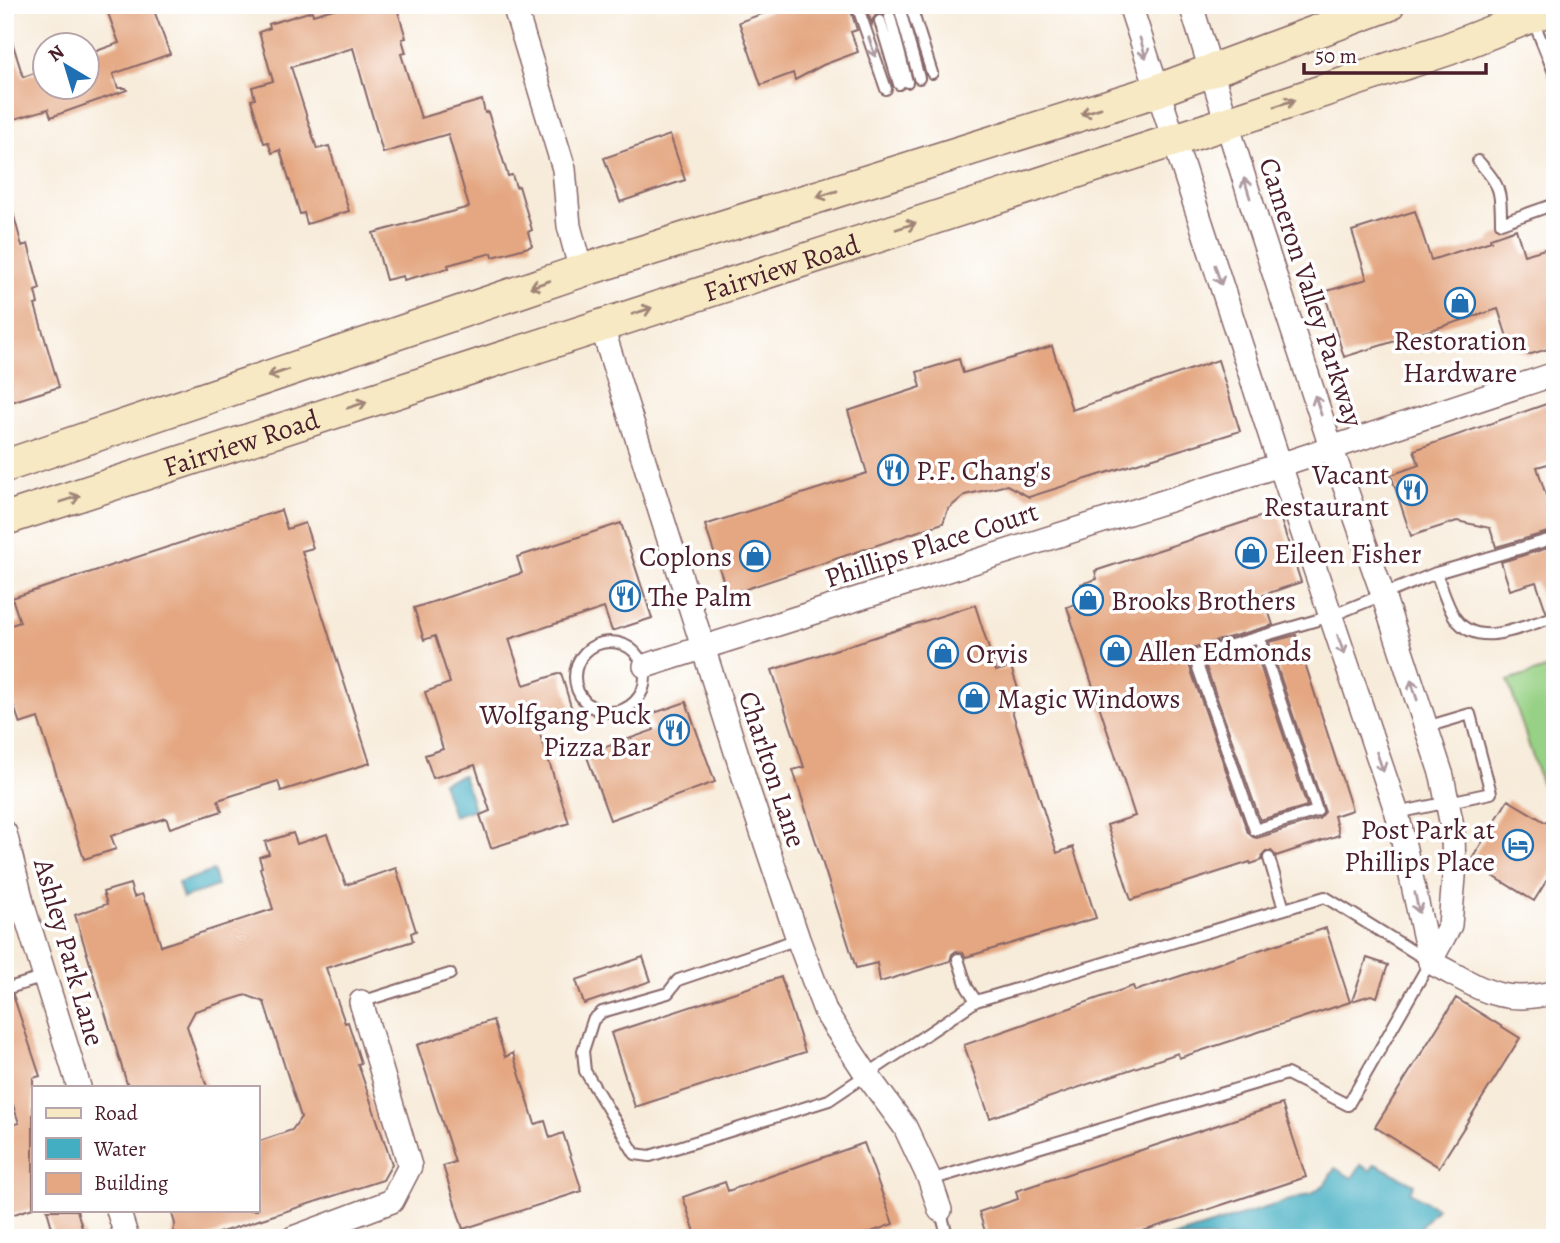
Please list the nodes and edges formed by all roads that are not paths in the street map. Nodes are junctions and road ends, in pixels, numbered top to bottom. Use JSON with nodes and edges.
{"nodes":[{"id":1,"x":514,"y":5,"type":"edge"},
{"id":2,"x":857,"y":5,"type":"edge"},
{"id":3,"x":1130,"y":5,"type":"edge"},
{"id":4,"x":1191,"y":5,"type":"edge"},
{"id":5,"x":1388,"y":5,"type":"edge"},
{"id":6,"x":912,"y":10,"type":"dead end"},
{"id":7,"x":1543,"y":12,"type":"edge"},
{"id":8,"x":1211,"y":71,"type":"junction"},
{"id":9,"x":932,"y":74,"type":"dead end"},
{"id":10,"x":1555,"y":75,"type":"edge"},
{"id":11,"x":919,"y":78,"type":"dead end"},
{"id":12,"x":903,"y":83,"type":"dead end"},
{"id":13,"x":886,"y":89,"type":"dead end"},
{"id":14,"x":1156,"y":91,"type":"junction"},
{"id":15,"x":1227,"y":123,"type":"junction"},
{"id":16,"x":1174,"y":140,"type":"junction"},
{"id":17,"x":1478,"y":161,"type":"dead end"},
{"id":18,"x":1555,"y":204,"type":"edge"},
{"id":19,"x":581,"y":271,"type":"junction"},
{"id":20,"x":601,"y":324,"type":"junction"},
{"id":21,"x":1555,"y":374,"type":"edge"},
{"id":22,"x":1331,"y":447,"type":"junction"},
{"id":23,"x":1280,"y":465,"type":"junction"},
{"id":24,"x":5,"y":466,"type":"edge"},
{"id":25,"x":5,"y":519,"type":"edge"},
{"id":26,"x":1555,"y":538,"type":"edge"},
{"id":27,"x":1436,"y":573,"type":"junction"},
{"id":28,"x":1383,"y":595,"type":"junction"},
{"id":29,"x":1331,"y":616,"type":"junction"},
{"id":30,"x":1548,"y":619,"type":"dead end"},
{"id":31,"x":1259,"y":637,"type":"junction"},
{"id":32,"x":703,"y":647,"type":"junction"},
{"id":33,"x":645,"y":666,"type":"junction"},
{"id":34,"x":1426,"y":727,"type":"junction"},
{"id":35,"x":1447,"y":802,"type":"junction"},
{"id":36,"x":1398,"y":813,"type":"junction"},
{"id":37,"x":5,"y":833,"type":"edge"},
{"id":38,"x":1269,"y":858,"type":"dead end"},
{"id":39,"x":1284,"y":909,"type":"junction"},
{"id":40,"x":798,"y":939,"type":"junction"},
{"id":41,"x":958,"y":959,"type":"dead end"},
{"id":42,"x":1430,"y":962,"type":"junction"},
{"id":43,"x":450,"y":974,"type":"dead end"},
{"id":44,"x":45,"y":977,"type":"junction"},
{"id":45,"x":5,"y":989,"type":"edge"},
{"id":46,"x":1555,"y":992,"type":"edge"},
{"id":47,"x":976,"y":1001,"type":"junction"},
{"id":48,"x":361,"y":1002,"type":"joint"},
{"id":49,"x":867,"y":1075,"type":"junction"},
{"id":50,"x":79,"y":1086,"type":"edge"},
{"id":51,"x":930,"y":1180,"type":"junction"},
{"id":52,"x":940,"y":1210,"type":"joint"},
{"id":53,"x":119,"y":1212,"type":"edge"},
{"id":54,"x":127,"y":1238,"type":"edge"},
{"id":55,"x":293,"y":1238,"type":"edge"},
{"id":56,"x":948,"y":1238,"type":"edge"}],
"edges":[{"from":1,"to":19,"type":"street"},
{"from":2,"to":13,"type":"lane","one_way":true},
{"from":3,"to":14,"type":"street","one_way":true},
{"from":4,"to":8,"type":"street","name":"Cameron Valley Parkway"},
{"from":5,"to":8,"type":"main road","name":"Fairview Road"},
{"from":6,"to":9,"type":"lane"},
{"from":7,"to":10,"type":"lane"},
{"from":15,"to":7,"type":"main road","name":"Fairview Road","one_way":true},
{"from":8,"to":14,"type":"main road","name":"Fairview Road"},
{"from":8,"to":15,"type":"street","name":"Cameron Valley Parkway"},
{"from":11,"to":12,"type":"lane"},
{"from":14,"to":16,"type":"street"},
{"from":14,"to":19,"type":"main road","name":"Fairview Road","one_way":true},
{"from":15,"to":16,"type":"main road","name":"Fairview Road"},
{"from":22,"to":15,"type":"street","name":"Cameron Valley Parkway","one_way":true},
{"from":20,"to":16,"type":"main road","name":"Fairview Road","one_way":true},
{"from":16,"to":23,"type":"street","one_way":true},
{"from":17,"to":18,"type":"lane"},
{"from":19,"to":24,"type":"main road","name":"Fairview Road","one_way":true},
{"from":25,"to":20,"type":"main road","name":"Fairview Road","one_way":true},
{"from":20,"to":32,"type":"street","name":"Charlton Lane"},
{"from":21,"to":22,"type":"street","name":"Phillips Place Court"},
{"from":22,"to":23,"type":"street","name":"Phillips Place Court"},
{"from":22,"to":28,"type":"street","name":"Cameron Valley Parkway"},
{"from":23,"to":29,"type":"street"},
{"from":23,"to":32,"type":"street","name":"Phillips Place Court"},
{"from":26,"to":27,"type":"lane"},
{"from":27,"to":28,"type":"lane"},
{"from":27,"to":30,"type":"lane"},
{"from":28,"to":29,"type":"lane"},
{"from":34,"to":28,"type":"street","name":"Cameron Valley Parkway","one_way":true},
{"from":29,"to":31,"type":"lane"},
{"from":29,"to":36,"type":"street","one_way":true},
{"from":31,"to":31,"type":"lane"},
{"from":32,"to":33,"type":"street","name":"Phillips Place Court"},
{"from":32,"to":40,"type":"street","name":"Charlton Lane"},
{"from":33,"to":33,"type":"lane"},
{"from":34,"to":35,"type":"street","name":"Cameron Valley Parkway"},
{"from":34,"to":35,"type":"lane"},
{"from":35,"to":36,"type":"lane"},
{"from":35,"to":42,"type":"street","name":"Cameron Valley Parkway"},
{"from":36,"to":42,"type":"street","one_way":true},
{"from":37,"to":44,"type":"street","name":"Ashley Park Lane"},
{"from":38,"to":39,"type":"lane"},
{"from":39,"to":42,"type":"lane"},
{"from":39,"to":47,"type":"lane"},
{"from":40,"to":49,"type":"street","name":"Charlton Lane"},
{"from":40,"to":49,"type":"lane"},
{"from":41,"to":47,"type":"lane"},
{"from":42,"to":46,"type":"street"},
{"from":42,"to":51,"type":"lane"},
{"from":43,"to":48,"type":"lane"},
{"from":44,"to":45,"type":"lane"},
{"from":44,"to":50,"type":"street","name":"Ashley Park Lane"},
{"from":47,"to":49,"type":"lane"},
{"from":48,"to":55,"type":"street"},
{"from":49,"to":51,"type":"street","name":"Charlton Lane"},
{"from":51,"to":52,"type":"street","name":"Charlton Lane"},
{"from":52,"to":56,"type":"lane"},
{"from":53,"to":54,"type":"street"}]}
